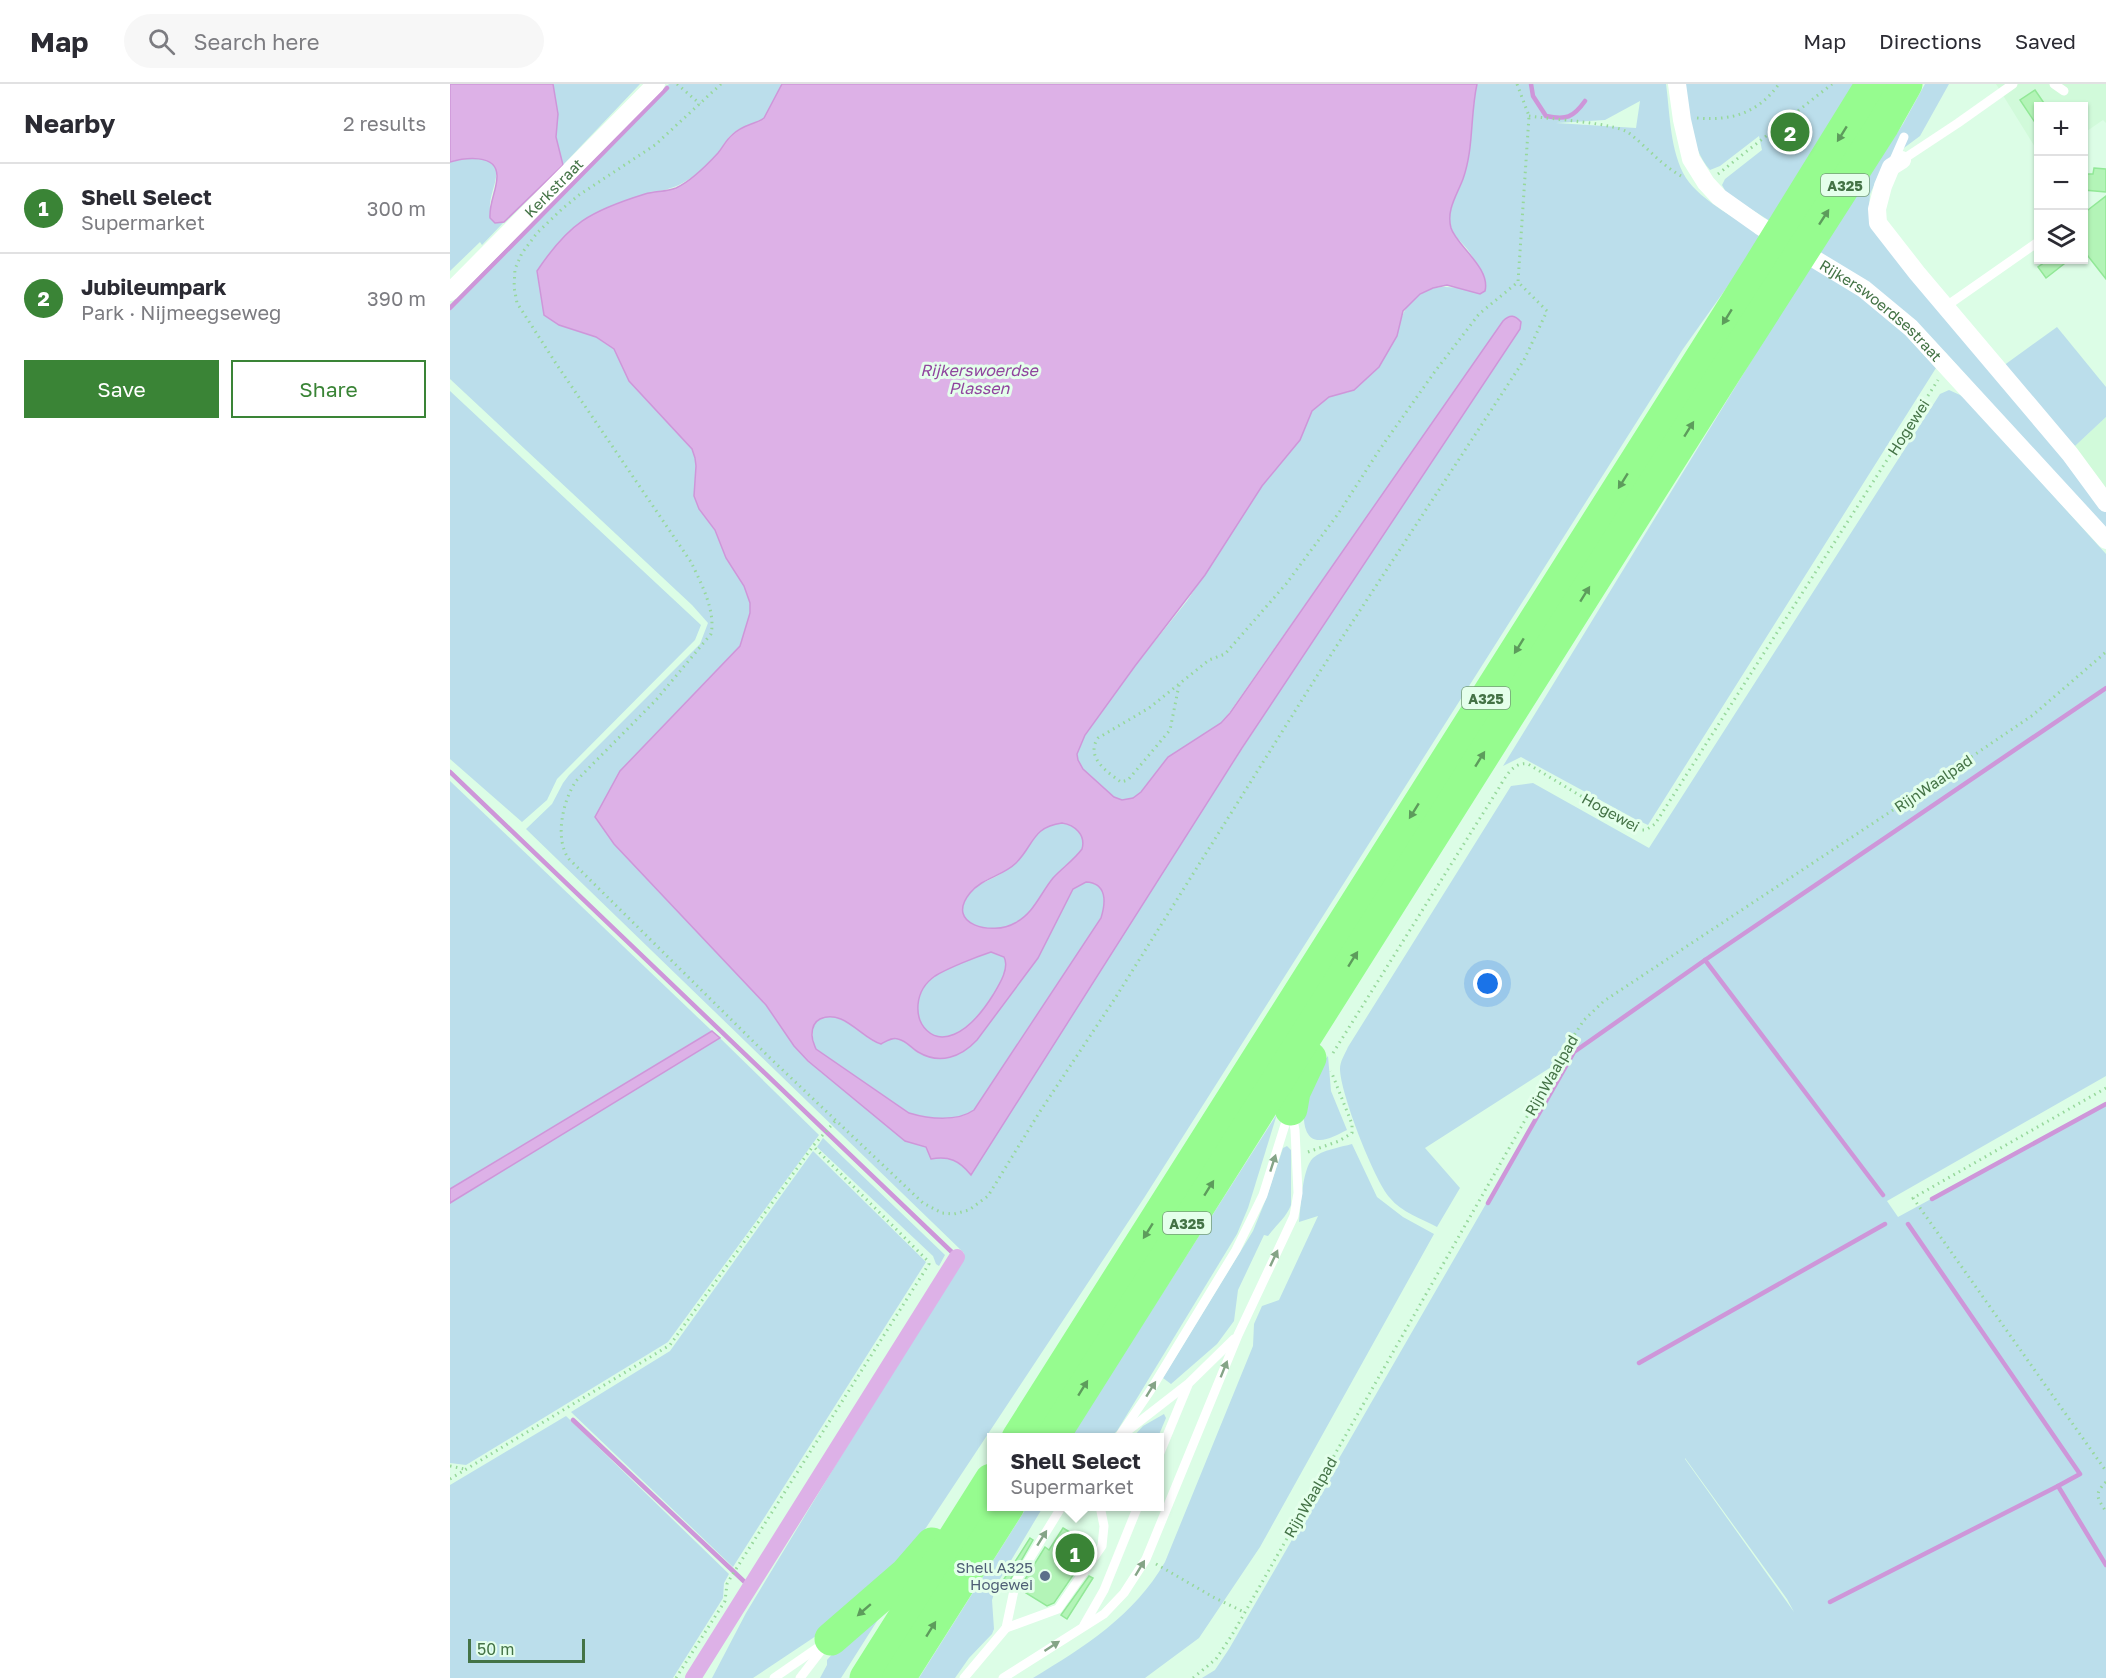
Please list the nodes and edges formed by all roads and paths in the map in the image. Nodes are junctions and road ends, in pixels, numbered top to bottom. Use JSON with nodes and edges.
{"nodes":[{"id":1,"x":656,"y":84,"type":"edge"},
{"id":2,"x":677,"y":84,"type":"edge"},
{"id":3,"x":721,"y":84,"type":"edge"},
{"id":4,"x":1517,"y":84,"type":"edge"},
{"id":5,"x":1677,"y":84,"type":"edge"},
{"id":6,"x":1779,"y":84,"type":"edge"},
{"id":7,"x":1832,"y":84,"type":"edge"},
{"id":8,"x":1872,"y":84,"type":"edge"},
{"id":9,"x":1906,"y":84,"type":"edge"},
{"id":10,"x":2013,"y":84,"type":"edge"},
{"id":11,"x":2054,"y":84,"type":"edge"},
{"id":12,"x":2064,"y":91,"type":"dead end"},
{"id":13,"x":700,"y":104,"type":"junction"},
{"id":14,"x":1529,"y":116,"type":"junction"},
{"id":15,"x":1682,"y":120,"type":"junction"},
{"id":16,"x":1904,"y":137,"type":"dead end"},
{"id":17,"x":1897,"y":164,"type":"junction"},
{"id":18,"x":1706,"y":183,"type":"junction"},
{"id":19,"x":2034,"y":245,"type":"edge"},
{"id":20,"x":1770,"y":276,"type":"junction"},
{"id":21,"x":1518,"y":282,"type":"junction"},
{"id":22,"x":450,"y":292,"type":"edge"},
{"id":23,"x":1945,"y":307,"type":"junction"},
{"id":24,"x":1947,"y":365,"type":"junction"},
{"id":25,"x":2106,"y":502,"type":"edge"},
{"id":26,"x":2106,"y":540,"type":"edge"},
{"id":27,"x":2106,"y":652,"type":"edge"},
{"id":28,"x":1179,"y":685,"type":"junction"},
{"id":29,"x":1322,"y":1008,"type":"junction"},
{"id":30,"x":1332,"y":1056,"type":"dead end"},
{"id":31,"x":1330,"y":1068,"type":"dead end"},
{"id":32,"x":2106,"y":1088,"type":"edge"},
{"id":33,"x":1290,"y":1109,"type":"junction"},
{"id":34,"x":836,"y":1120,"type":"junction"},
{"id":35,"x":813,"y":1146,"type":"junction"},
{"id":36,"x":1296,"y":1157,"type":"junction"},
{"id":37,"x":1238,"y":1335,"type":"junction"},
{"id":38,"x":1189,"y":1383,"type":"junction"},
{"id":39,"x":1021,"y":1433,"type":"edge"},
{"id":40,"x":1055,"y":1433,"type":"edge"},
{"id":41,"x":1122,"y":1433,"type":"edge"},
{"id":42,"x":1124,"y":1433,"type":"edge"},
{"id":43,"x":1164,"y":1443,"type":"edge"},
{"id":44,"x":450,"y":1467,"type":"edge"},
{"id":45,"x":465,"y":1469,"type":"junction"},
{"id":46,"x":2106,"y":1472,"type":"edge"},
{"id":47,"x":450,"y":1479,"type":"edge"},
{"id":48,"x":2106,"y":1482,"type":"edge"},
{"id":49,"x":987,"y":1486,"type":"edge"},
{"id":50,"x":1005,"y":1511,"type":"edge"},
{"id":51,"x":1059,"y":1511,"type":"edge"},
{"id":52,"x":1101,"y":1511,"type":"edge"},
{"id":53,"x":1136,"y":1511,"type":"edge"},
{"id":54,"x":2106,"y":1512,"type":"edge"},
{"id":55,"x":969,"y":1515,"type":"junction"},
{"id":56,"x":1146,"y":1558,"type":"junction"},
{"id":57,"x":1244,"y":1612,"type":"junction"},
{"id":58,"x":1083,"y":1627,"type":"junction"},
{"id":59,"x":1006,"y":1628,"type":"junction"},
{"id":60,"x":831,"y":1639,"type":"junction"},
{"id":61,"x":676,"y":1678,"type":"edge"},
{"id":62,"x":774,"y":1678,"type":"edge"},
{"id":63,"x":800,"y":1678,"type":"edge"},
{"id":64,"x":866,"y":1678,"type":"edge"},
{"id":65,"x":899,"y":1678,"type":"edge"},
{"id":66,"x":964,"y":1678,"type":"edge"},
{"id":67,"x":1003,"y":1678,"type":"edge"},
{"id":68,"x":1193,"y":1678,"type":"edge"}],
"edges":[{"from":1,"to":22,"type":"street","name":"Kerkstraat"},
{"from":2,"to":13,"type":"path"},
{"from":3,"to":13,"type":"path"},
{"from":4,"to":14,"type":"path"},
{"from":5,"to":15,"type":"street","name":"Rijkerswoerdsestraat"},
{"from":6,"to":15,"type":"path"},
{"from":7,"to":18,"type":"path"},
{"from":8,"to":20,"type":"highway","number":"A325","one_way":true},
{"from":20,"to":9,"type":"highway","number":"A325","one_way":true},
{"from":10,"to":17,"type":"lane"},
{"from":11,"to":12,"type":"lane"},
{"from":13,"to":34,"type":"path"},
{"from":14,"to":18,"type":"path"},
{"from":14,"to":21,"type":"path"},
{"from":15,"to":18,"type":"street","name":"Rijkerswoerdsestraat"},
{"from":16,"to":17,"type":"lane"},
{"from":17,"to":23,"type":"street"},
{"from":18,"to":24,"type":"street","name":"Rijkerswoerdsestraat"},
{"from":19,"to":23,"type":"lane"},
{"from":29,"to":20,"type":"highway","number":"A325","one_way":true},
{"from":20,"to":39,"type":"highway","number":"A325","one_way":true},
{"from":21,"to":28,"type":"path"},
{"from":21,"to":34,"type":"path"},
{"from":23,"to":25,"type":"street"},
{"from":24,"to":26,"type":"street","name":"Rijkerswoerdsestraat"},
{"from":24,"to":30,"type":"path","name":"Hogewei"},
{"from":27,"to":57,"type":"path","name":"RijnWaalpad"},
{"from":28,"to":28,"type":"path"},
{"from":29,"to":33,"type":"highway"},
{"from":40,"to":29,"type":"highway","number":"A325","one_way":true},
{"from":31,"to":36,"type":"path"},
{"from":32,"to":46,"type":"path"},
{"from":33,"to":36,"type":"lane"},
{"from":41,"to":33,"type":"lane","one_way":true},
{"from":34,"to":35,"type":"path"},
{"from":35,"to":45,"type":"path"},
{"from":35,"to":61,"type":"path"},
{"from":37,"to":36,"type":"lane","one_way":true},
{"from":37,"to":38,"type":"lane"},
{"from":56,"to":37,"type":"lane","one_way":true},
{"from":38,"to":42,"type":"lane"},
{"from":38,"to":43,"type":"lane"},
{"from":44,"to":45,"type":"path"},
{"from":45,"to":47,"type":"path"},
{"from":48,"to":54,"type":"path"},
{"from":49,"to":55,"type":"highway"},
{"from":65,"to":50,"type":"highway","one_way":true},
{"from":59,"to":51,"type":"lane","one_way":true},
{"from":52,"to":59,"type":"lane"},
{"from":53,"to":58,"type":"lane"},
{"from":55,"to":60,"type":"highway","one_way":true},
{"from":55,"to":64,"type":"highway"},
{"from":56,"to":57,"type":"path"},
{"from":58,"to":56,"type":"lane","one_way":true},
{"from":57,"to":68,"type":"path","name":"RijnWaalpad"},
{"from":67,"to":58,"type":"lane","one_way":true},
{"from":59,"to":66,"type":"lane"},
{"from":60,"to":62,"type":"lane"},
{"from":60,"to":63,"type":"lane"}]}
